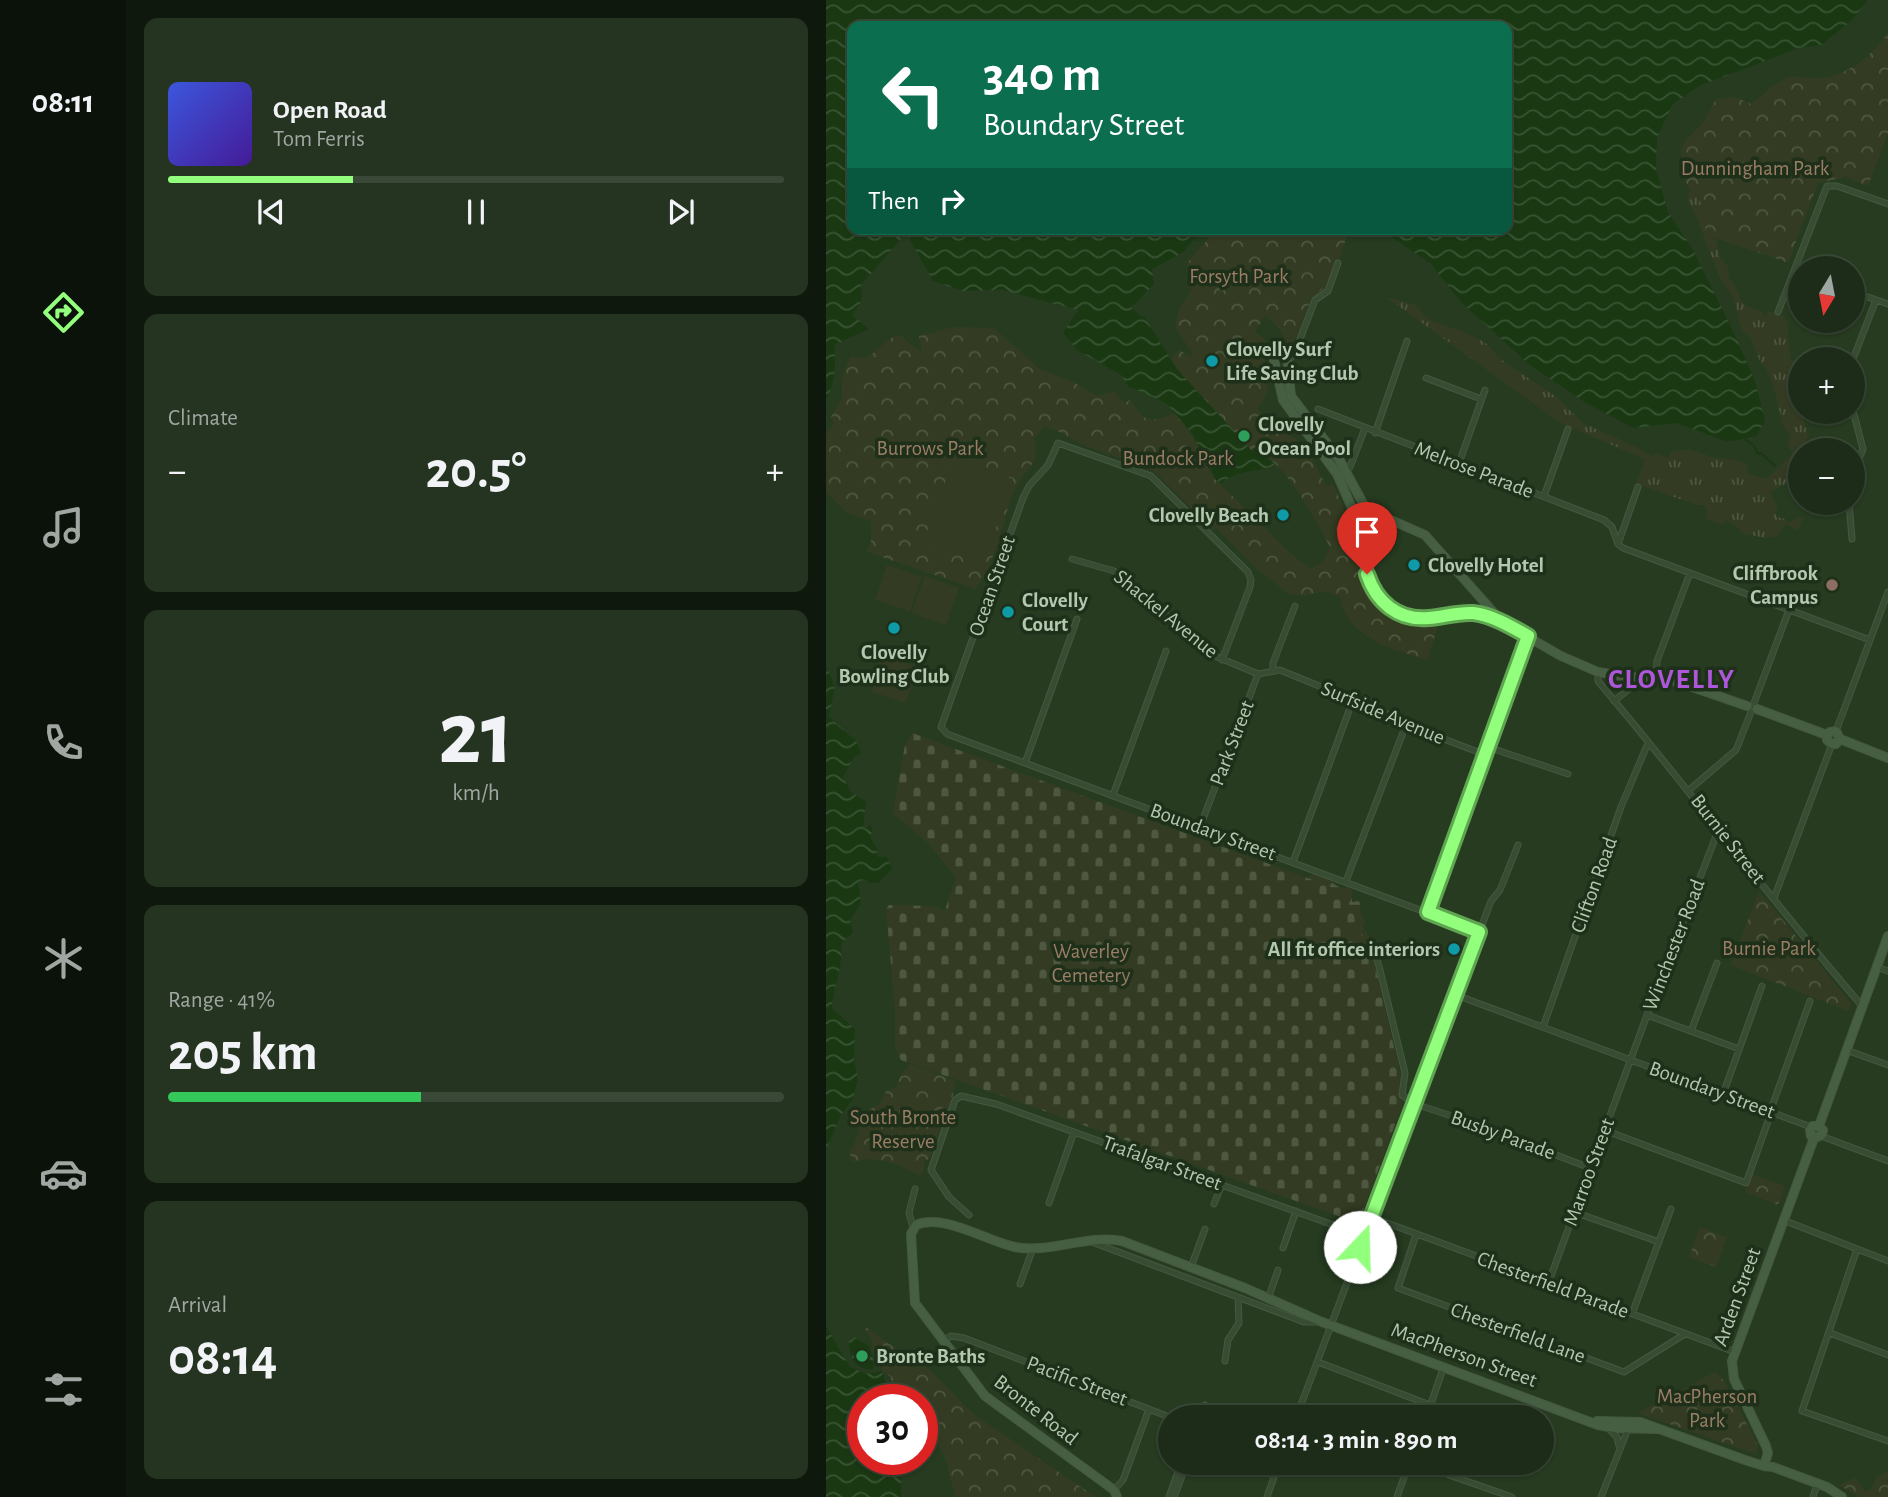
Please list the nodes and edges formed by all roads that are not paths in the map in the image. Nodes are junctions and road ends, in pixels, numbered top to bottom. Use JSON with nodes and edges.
{"nodes":[{"id":1,"x":1888,"y":204,"type":"edge"},
{"id":2,"x":1803,"y":256,"type":"edge"},
{"id":3,"x":1338,"y":263,"type":"dead end"},
{"id":4,"x":1788,"y":292,"type":"edge"},
{"id":5,"x":1866,"y":297,"type":"edge"},
{"id":6,"x":1876,"y":300,"type":"junction"},
{"id":7,"x":1888,"y":304,"type":"edge"},
{"id":8,"x":1778,"y":312,"type":"dead end"},
{"id":9,"x":1408,"y":341,"type":"dead end"},
{"id":10,"x":1858,"y":347,"type":"edge"},
{"id":11,"x":1287,"y":363,"type":"junction"},
{"id":12,"x":1426,"y":378,"type":"dead end"},
{"id":13,"x":1485,"y":390,"type":"dead end"},
{"id":14,"x":1481,"y":399,"type":"junction"},
{"id":15,"x":1318,"y":410,"type":"dead end"},
{"id":16,"x":1365,"y":428,"type":"junction"},
{"id":17,"x":1567,"y":429,"type":"dead end"},
{"id":18,"x":1375,"y":433,"type":"junction"},
{"id":19,"x":1459,"y":463,"type":"junction"},
{"id":20,"x":1341,"y":472,"type":"junction"},
{"id":21,"x":1638,"y":487,"type":"dead end"},
{"id":22,"x":1544,"y":496,"type":"junction"},
{"id":23,"x":1850,"y":515,"type":"edge"},
{"id":24,"x":1852,"y":539,"type":"dead end"},
{"id":25,"x":1618,"y":544,"type":"junction"},
{"id":26,"x":1072,"y":559,"type":"dead end"},
{"id":27,"x":1690,"y":573,"type":"junction"},
{"id":28,"x":1471,"y":588,"type":"junction"},
{"id":29,"x":1888,"y":592,"type":"edge"},
{"id":30,"x":1295,"y":606,"type":"dead end"},
{"id":31,"x":1790,"y":610,"type":"junction"},
{"id":32,"x":1468,"y":613,"type":"junction"},
{"id":33,"x":1077,"y":619,"type":"dead end"},
{"id":34,"x":1509,"y":626,"type":"junction"},
{"id":35,"x":1528,"y":636,"type":"junction"},
{"id":36,"x":1870,"y":640,"type":"junction"},
{"id":37,"x":1166,"y":651,"type":"dead end"},
{"id":38,"x":1215,"y":656,"type":"junction"},
{"id":39,"x":1222,"y":660,"type":"junction"},
{"id":40,"x":1211,"y":666,"type":"dead end"},
{"id":41,"x":1276,"y":670,"type":"junction"},
{"id":42,"x":1598,"y":672,"type":"junction"},
{"id":43,"x":1258,"y":674,"type":"junction"},
{"id":44,"x":1643,"y":678,"type":"junction"},
{"id":45,"x":1656,"y":678,"type":"junction"},
{"id":46,"x":1353,"y":700,"type":"junction"},
{"id":47,"x":1614,"y":701,"type":"junction"},
{"id":48,"x":1752,"y":708,"type":"junction"},
{"id":49,"x":1407,"y":722,"type":"junction"},
{"id":50,"x":947,"y":734,"type":"joint"},
{"id":51,"x":1834,"y":737,"type":"junction"},
{"id":52,"x":1648,"y":743,"type":"junction"},
{"id":53,"x":1489,"y":747,"type":"junction"},
{"id":54,"x":1486,"y":755,"type":"junction"},
{"id":55,"x":1888,"y":758,"type":"edge"},
{"id":56,"x":1025,"y":762,"type":"junction"},
{"id":57,"x":1568,"y":774,"type":"dead end"},
{"id":58,"x":1689,"y":790,"type":"junction"},
{"id":59,"x":1113,"y":795,"type":"junction"},
{"id":60,"x":1200,"y":827,"type":"junction"},
{"id":61,"x":1718,"y":831,"type":"junction"},
{"id":62,"x":1518,"y":845,"type":"dead end"},
{"id":63,"x":1293,"y":862,"type":"junction"},
{"id":64,"x":1346,"y":881,"type":"junction"},
{"id":65,"x":1774,"y":898,"type":"junction"},
{"id":66,"x":1428,"y":912,"type":"junction"},
{"id":67,"x":1479,"y":932,"type":"junction"},
{"id":68,"x":1888,"y":936,"type":"edge"},
{"id":69,"x":1371,"y":942,"type":"dead end"},
{"id":70,"x":1717,"y":964,"type":"dead end"},
{"id":71,"x":1876,"y":967,"type":"junction"},
{"id":72,"x":1888,"y":971,"type":"edge"},
{"id":73,"x":1762,"y":986,"type":"dead end"},
{"id":74,"x":1455,"y":995,"type":"junction"},
{"id":75,"x":1810,"y":1002,"type":"dead end"},
{"id":76,"x":1861,"y":1006,"type":"junction"},
{"id":77,"x":1647,"y":1014,"type":"junction"},
{"id":78,"x":1543,"y":1027,"type":"junction"},
{"id":79,"x":1691,"y":1031,"type":"junction"},
{"id":80,"x":1739,"y":1049,"type":"junction"},
{"id":81,"x":1846,"y":1050,"type":"junction"},
{"id":82,"x":1630,"y":1060,"type":"junction"},
{"id":83,"x":1888,"y":1065,"type":"edge"},
{"id":84,"x":1723,"y":1094,"type":"junction"},
{"id":85,"x":1415,"y":1104,"type":"junction"},
{"id":86,"x":1770,"y":1112,"type":"junction"},
{"id":87,"x":1815,"y":1126,"type":"junction"},
{"id":88,"x":1604,"y":1130,"type":"junction"},
{"id":89,"x":1074,"y":1132,"type":"junction"},
{"id":90,"x":1818,"y":1137,"type":"junction"},
{"id":91,"x":1888,"y":1161,"type":"edge"},
{"id":92,"x":1590,"y":1168,"type":"junction"},
{"id":93,"x":1222,"y":1184,"type":"junction"},
{"id":94,"x":915,"y":1189,"type":"dead end"},
{"id":95,"x":1049,"y":1203,"type":"dead end"},
{"id":96,"x":1214,"y":1204,"type":"dead end"},
{"id":97,"x":1671,"y":1209,"type":"dead end"},
{"id":98,"x":1296,"y":1211,"type":"junction"},
{"id":99,"x":1574,"y":1212,"type":"junction"},
{"id":100,"x":970,"y":1215,"type":"dead end"},
{"id":101,"x":1371,"y":1217,"type":"junction"},
{"id":102,"x":1783,"y":1220,"type":"junction"},
{"id":103,"x":915,"y":1226,"type":"junction"},
{"id":104,"x":1205,"y":1229,"type":"dead end"},
{"id":105,"x":1416,"y":1235,"type":"junction"},
{"id":106,"x":1364,"y":1236,"type":"junction"},
{"id":107,"x":1090,"y":1241,"type":"junction"},
{"id":108,"x":1659,"y":1241,"type":"junction"},
{"id":109,"x":1033,"y":1247,"type":"junction"},
{"id":110,"x":1283,"y":1248,"type":"dead end"},
{"id":111,"x":1857,"y":1249,"type":"junction"},
{"id":112,"x":1888,"y":1261,"type":"edge"},
{"id":113,"x":1191,"y":1267,"type":"junction"},
{"id":114,"x":1278,"y":1270,"type":"dead end"},
{"id":115,"x":1020,"y":1284,"type":"dead end"},
{"id":116,"x":1548,"y":1284,"type":"junction"},
{"id":117,"x":1238,"y":1298,"type":"junction"},
{"id":118,"x":1268,"y":1299,"type":"junction"},
{"id":119,"x":1632,"y":1314,"type":"junction"},
{"id":120,"x":1322,"y":1322,"type":"junction"},
{"id":121,"x":1332,"y":1326,"type":"junction"},
{"id":122,"x":1829,"y":1333,"type":"junction"},
{"id":123,"x":1685,"y":1334,"type":"junction"},
{"id":124,"x":942,"y":1340,"type":"junction"},
{"id":125,"x":1735,"y":1352,"type":"junction"},
{"id":126,"x":1888,"y":1355,"type":"edge"},
{"id":127,"x":1225,"y":1361,"type":"dead end"},
{"id":128,"x":1318,"y":1362,"type":"junction"},
{"id":129,"x":1444,"y":1366,"type":"junction"},
{"id":130,"x":1301,"y":1405,"type":"edge"},
{"id":131,"x":1430,"y":1405,"type":"joint"},
{"id":132,"x":1149,"y":1409,"type":"junction"},
{"id":133,"x":1158,"y":1413,"type":"edge"},
{"id":134,"x":1594,"y":1422,"type":"junction"},
{"id":135,"x":1627,"y":1425,"type":"junction"},
{"id":136,"x":1608,"y":1428,"type":"junction"},
{"id":137,"x":1888,"y":1441,"type":"edge"},
{"id":138,"x":1619,"y":1446,"type":"junction"},
{"id":139,"x":1764,"y":1466,"type":"junction"},
{"id":140,"x":1178,"y":1475,"type":"edge"},
{"id":141,"x":1182,"y":1475,"type":"edge"},
{"id":142,"x":1275,"y":1475,"type":"edge"},
{"id":143,"x":1405,"y":1475,"type":"edge"},
{"id":144,"x":1449,"y":1475,"type":"dead end"},
{"id":145,"x":1814,"y":1493,"type":"edge"},
{"id":146,"x":1116,"y":1494,"type":"edge"},
{"id":147,"x":1839,"y":1495,"type":"edge"},
{"id":148,"x":1172,"y":1497,"type":"edge"},
{"id":149,"x":1267,"y":1497,"type":"edge"},
{"id":150,"x":1397,"y":1497,"type":"edge"},
{"id":151,"x":1512,"y":1497,"type":"edge"},
{"id":152,"x":1601,"y":1497,"type":"edge"}],
"edges":[{"from":1,"to":2,"type":"street"},
{"from":3,"to":11,"type":"street"},
{"from":4,"to":8,"type":"street"},
{"from":5,"to":6,"type":"street"},
{"from":6,"to":7,"type":"street"},
{"from":6,"to":10,"type":"street"},
{"from":9,"to":18,"type":"street"},
{"from":11,"to":20,"type":"main road"},
{"from":11,"to":20,"type":"main road"},
{"from":12,"to":14,"type":"street"},
{"from":13,"to":14,"type":"street"},
{"from":14,"to":19,"type":"street"},
{"from":15,"to":16,"type":"street","name":"Melrose Parade"},
{"from":16,"to":18,"type":"street","name":"Melrose Parade"},
{"from":16,"to":20,"type":"street"},
{"from":17,"to":22,"type":"street"},
{"from":18,"to":19,"type":"street","name":"Melrose Parade"},
{"from":19,"to":22,"type":"street","name":"Melrose Parade"},
{"from":20,"to":28,"type":"main road"},
{"from":20,"to":32,"type":"main road"},
{"from":21,"to":25,"type":"street"},
{"from":22,"to":25,"type":"street","name":"Melrose Parade"},
{"from":23,"to":24,"type":"street"},
{"from":25,"to":27,"type":"street"},
{"from":26,"to":38,"type":"street","name":"Shackel Avenue"},
{"from":27,"to":31,"type":"street"},
{"from":27,"to":45,"type":"street"},
{"from":28,"to":32,"type":"main road"},
{"from":28,"to":34,"type":"main road"},
{"from":29,"to":36,"type":"street"},
{"from":30,"to":41,"type":"street"},
{"from":31,"to":36,"type":"street"},
{"from":31,"to":48,"type":"street"},
{"from":32,"to":34,"type":"main road"},
{"from":33,"to":56,"type":"street"},
{"from":34,"to":35,"type":"main road"},
{"from":35,"to":42,"type":"main road"},
{"from":35,"to":53,"type":"street"},
{"from":36,"to":51,"type":"street"},
{"from":37,"to":59,"type":"street"},
{"from":38,"to":39,"type":"street","name":"Shackel Avenue"},
{"from":38,"to":40,"type":"street"},
{"from":39,"to":43,"type":"street","name":"Shackel Avenue"},
{"from":39,"to":50,"type":"street","name":"Ocean Street"},
{"from":41,"to":43,"type":"street","name":"Park Street"},
{"from":41,"to":46,"type":"street","name":"Surfside Avenue"},
{"from":42,"to":44,"type":"main road"},
{"from":42,"to":47,"type":"street","name":"Burnie Street"},
{"from":43,"to":60,"type":"street","name":"Park Street"},
{"from":44,"to":45,"type":"main road"},
{"from":44,"to":47,"type":"street"},
{"from":45,"to":48,"type":"main road"},
{"from":46,"to":49,"type":"street","name":"Surfside Avenue"},
{"from":46,"to":63,"type":"street"},
{"from":47,"to":52,"type":"street","name":"Burnie Street"},
{"from":48,"to":51,"type":"main road"},
{"from":48,"to":58,"type":"street"},
{"from":49,"to":54,"type":"street","name":"Surfside Avenue"},
{"from":49,"to":64,"type":"street"},
{"from":50,"to":56,"type":"street","name":"Boundary Street"},
{"from":51,"to":55,"type":"main road"},
{"from":51,"to":65,"type":"street"},
{"from":52,"to":58,"type":"street","name":"Burnie Street"},
{"from":52,"to":78,"type":"street","name":"Clifton Road"},
{"from":53,"to":54,"type":"street"},
{"from":53,"to":57,"type":"street"},
{"from":54,"to":66,"type":"street"},
{"from":56,"to":59,"type":"street","name":"Boundary Street"},
{"from":58,"to":61,"type":"street","name":"Burnie Street"},
{"from":59,"to":60,"type":"street","name":"Boundary Street"},
{"from":60,"to":63,"type":"street","name":"Boundary Street"},
{"from":61,"to":65,"type":"street","name":"Burnie Street"},
{"from":61,"to":77,"type":"street","name":"Winchester Road"},
{"from":62,"to":67,"type":"street"},
{"from":63,"to":64,"type":"street","name":"Boundary Street"},
{"from":64,"to":66,"type":"street","name":"Boundary Street"},
{"from":65,"to":76,"type":"street","name":"Burnie Street"},
{"from":66,"to":67,"type":"street","name":"Boundary Street"},
{"from":67,"to":74,"type":"street"},
{"from":68,"to":71,"type":"main road"},
{"from":69,"to":85,"type":"street"},
{"from":70,"to":79,"type":"street"},
{"from":71,"to":72,"type":"street"},
{"from":71,"to":76,"type":"main road"},
{"from":73,"to":80,"type":"street"},
{"from":74,"to":78,"type":"street","name":"Boundary Street"},
{"from":74,"to":85,"type":"street"},
{"from":75,"to":86,"type":"street"},
{"from":76,"to":81,"type":"main road"},
{"from":77,"to":79,"type":"street"},
{"from":77,"to":82,"type":"street","name":"Winchester Road"},
{"from":78,"to":82,"type":"street","name":"Boundary Street"},
{"from":79,"to":80,"type":"street"},
{"from":80,"to":84,"type":"street"},
{"from":81,"to":83,"type":"street"},
{"from":81,"to":87,"type":"main road"},
{"from":82,"to":84,"type":"street","name":"Boundary Street"},
{"from":82,"to":88,"type":"street","name":"Marroo Street"},
{"from":84,"to":86,"type":"street","name":"Boundary Street"},
{"from":85,"to":92,"type":"street","name":"Busby Parade"},
{"from":85,"to":101,"type":"street"},
{"from":86,"to":87,"type":"street","name":"Boundary Street"},
{"from":86,"to":88,"type":"street"},
{"from":87,"to":90,"type":"main road"},
{"from":88,"to":92,"type":"street","name":"Marroo Street"},
{"from":89,"to":93,"type":"street","name":"Trafalgar Street"},
{"from":89,"to":95,"type":"street"},
{"from":89,"to":100,"type":"street","name":"Trafalgar Street"},
{"from":90,"to":91,"type":"street"},
{"from":90,"to":102,"type":"main road","name":"Arden Street"},
{"from":92,"to":99,"type":"street","name":"Marroo Street"},
{"from":93,"to":96,"type":"street"},
{"from":93,"to":98,"type":"street","name":"Trafalgar Street"},
{"from":94,"to":103,"type":"street"},
{"from":97,"to":108,"type":"street"},
{"from":98,"to":106,"type":"street","name":"Trafalgar Street"},
{"from":98,"to":110,"type":"street"},
{"from":99,"to":108,"type":"street"},
{"from":99,"to":116,"type":"street","name":"Marroo Street"},
{"from":101,"to":105,"type":"street","name":"Chesterfield Parade"},
{"from":101,"to":106,"type":"street"},
{"from":102,"to":111,"type":"street"},
{"from":102,"to":125,"type":"main road","name":"Arden Street"},
{"from":103,"to":109,"type":"main road","name":"MacPherson Street"},
{"from":103,"to":124,"type":"main road","name":"Bronte Road"},
{"from":104,"to":113,"type":"street"},
{"from":105,"to":116,"type":"street","name":"Chesterfield Parade"},
{"from":105,"to":123,"type":"street","name":"Chesterfield Lane"},
{"from":106,"to":121,"type":"street"},
{"from":107,"to":109,"type":"main road","name":"MacPherson Street"},
{"from":107,"to":113,"type":"main road","name":"MacPherson Street"},
{"from":107,"to":117,"type":"street","name":"MacPherson Street"},
{"from":108,"to":119,"type":"street"},
{"from":109,"to":115,"type":"street"},
{"from":111,"to":112,"type":"street"},
{"from":111,"to":122,"type":"street"},
{"from":113,"to":118,"type":"main road","name":"MacPherson Street"},
{"from":114,"to":118,"type":"street"},
{"from":116,"to":119,"type":"street","name":"Chesterfield Parade"},
{"from":117,"to":120,"type":"street","name":"MacPherson Street"},
{"from":117,"to":127,"type":"street"},
{"from":118,"to":120,"type":"main road","name":"MacPherson Street"},
{"from":119,"to":123,"type":"street","name":"Chesterfield Parade"},
{"from":120,"to":121,"type":"main road","name":"MacPherson Street"},
{"from":121,"to":128,"type":"street"},
{"from":121,"to":129,"type":"main road","name":"MacPherson Street"},
{"from":122,"to":126,"type":"street"},
{"from":122,"to":137,"type":"street"},
{"from":123,"to":125,"type":"street","name":"Chesterfield Parade"},
{"from":124,"to":132,"type":"street","name":"Pacific Street"},
{"from":124,"to":146,"type":"main road","name":"Bronte Road"},
{"from":125,"to":139,"type":"main road","name":"Arden Street"},
{"from":128,"to":130,"type":"street"},
{"from":128,"to":131,"type":"street"},
{"from":129,"to":131,"type":"street"},
{"from":129,"to":134,"type":"main road","name":"MacPherson Street"},
{"from":132,"to":133,"type":"street","name":"Pacific Street"},
{"from":132,"to":146,"type":"street"},
{"from":134,"to":135,"type":"main road","name":"MacPherson Street"},
{"from":134,"to":136,"type":"main road","name":"MacPherson Street"},
{"from":135,"to":136,"type":"main road","name":"MacPherson Street"},
{"from":135,"to":138,"type":"street"},
{"from":135,"to":139,"type":"main road","name":"MacPherson Street"},
{"from":136,"to":138,"type":"street"},
{"from":138,"to":152,"type":"street"},
{"from":139,"to":145,"type":"main road","name":"MacPherson Street"},
{"from":139,"to":147,"type":"main road","name":"MacPherson Street"},
{"from":140,"to":148,"type":"street"},
{"from":141,"to":148,"type":"street"},
{"from":142,"to":149,"type":"street"},
{"from":143,"to":150,"type":"street"},
{"from":144,"to":151,"type":"street"},
{"from":145,"to":147,"type":"main road","name":"MacPherson Street"}]}
